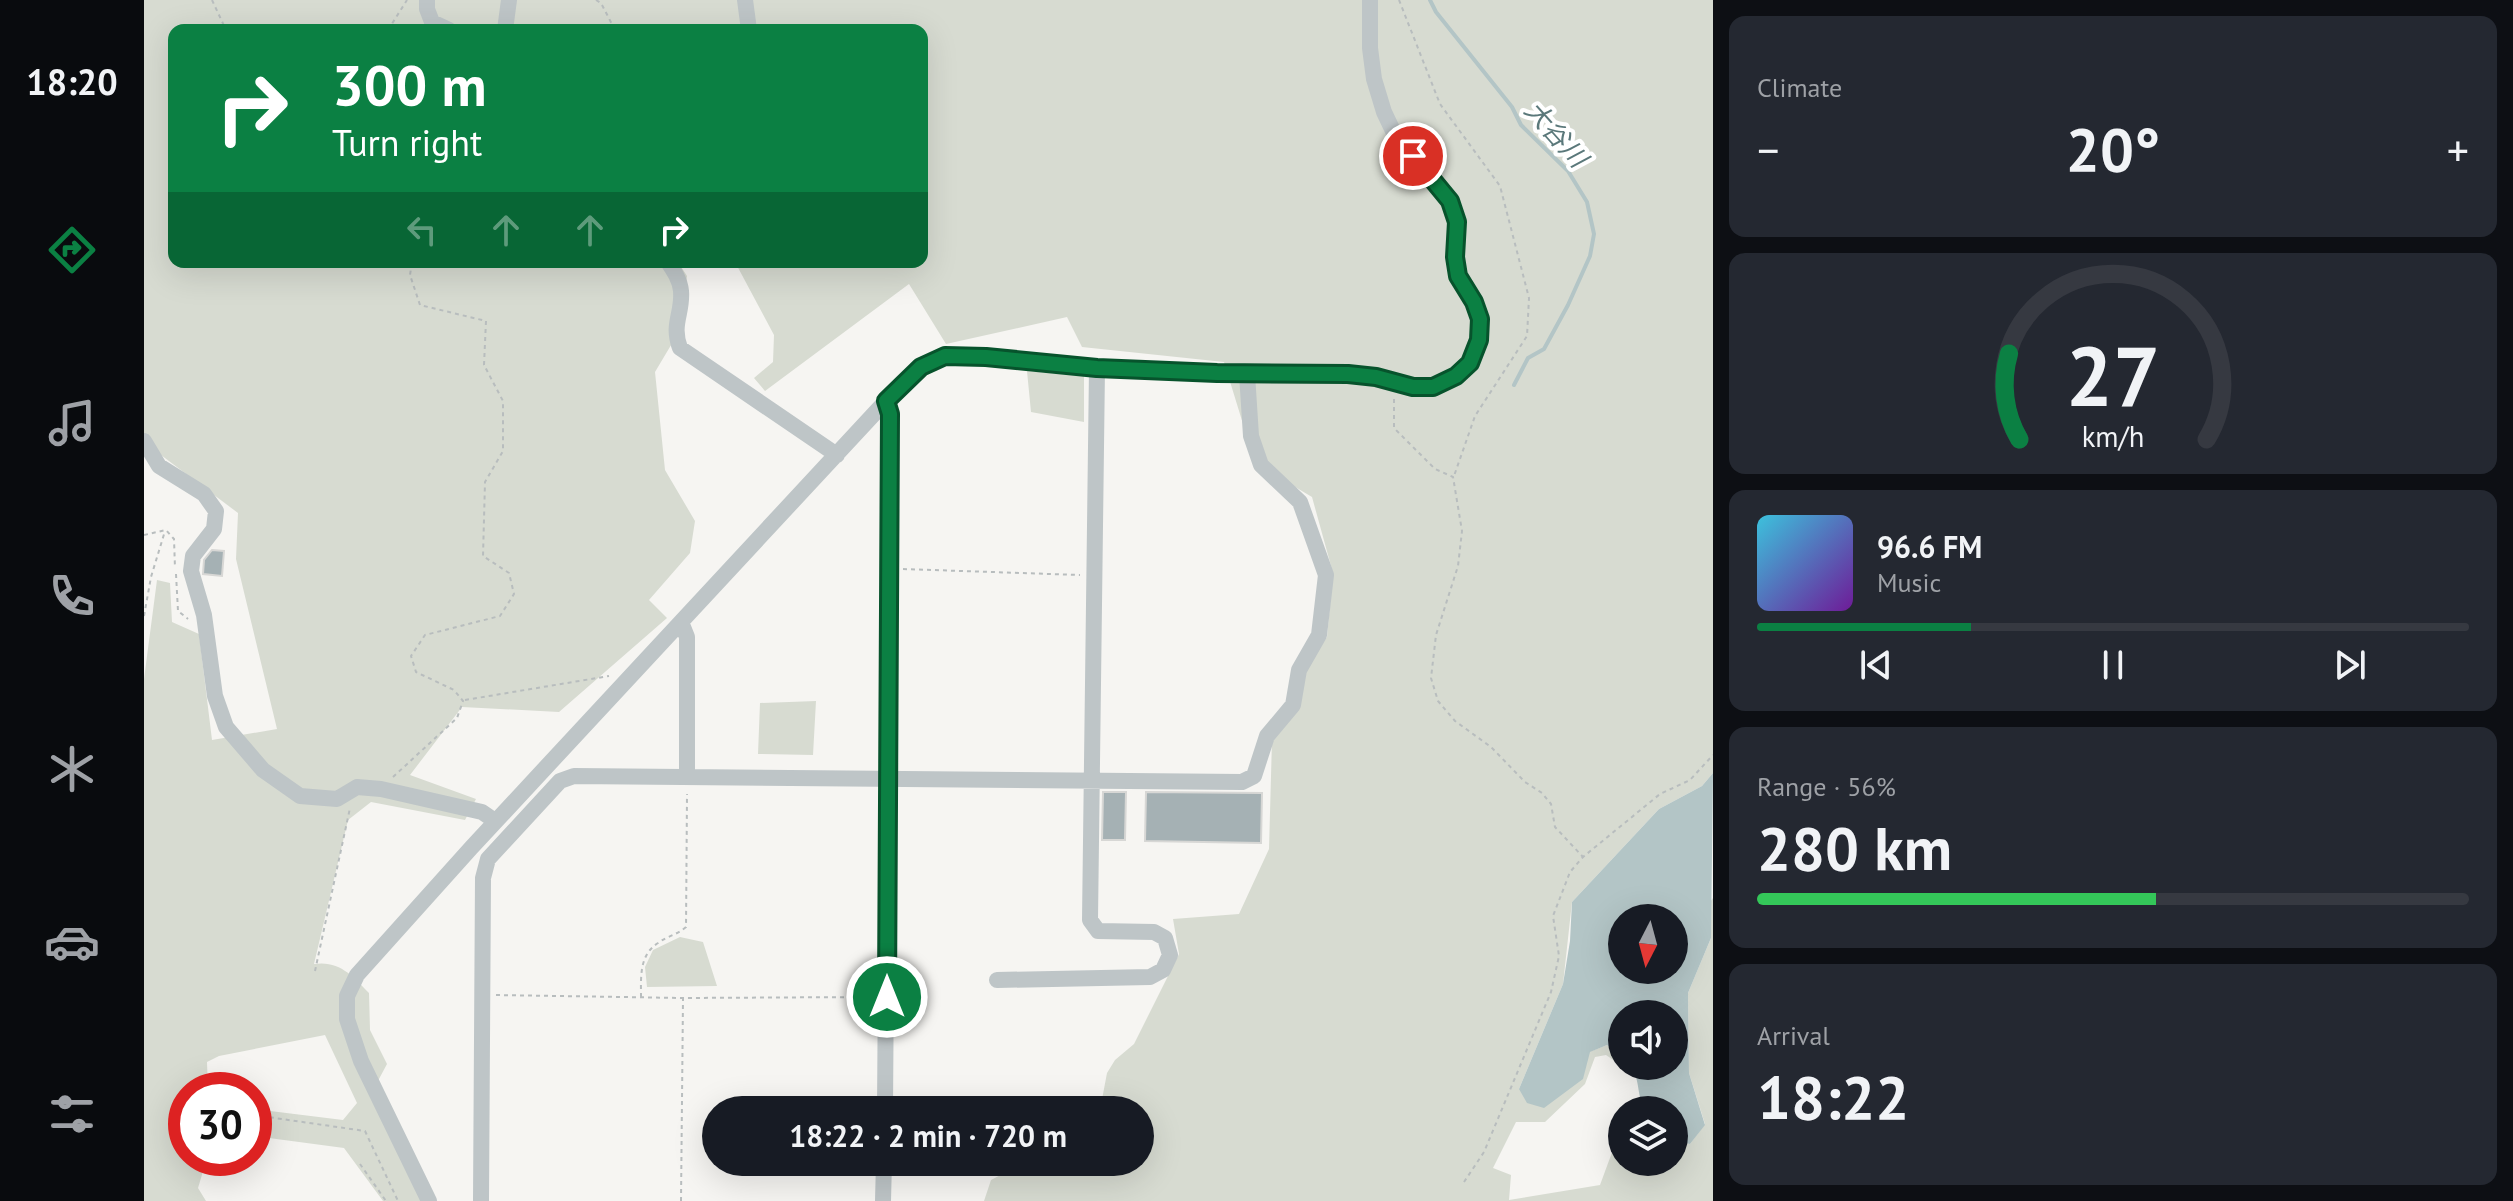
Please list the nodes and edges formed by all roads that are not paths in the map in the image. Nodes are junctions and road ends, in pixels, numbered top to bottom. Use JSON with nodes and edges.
{"nodes":[{"id":1,"x":427,"y":0,"type":"edge"},
{"id":2,"x":509,"y":0,"type":"edge"},
{"id":3,"x":745,"y":0,"type":"edge"},
{"id":4,"x":1370,"y":0,"type":"edge"},
{"id":5,"x":436,"y":24,"type":"edge"},
{"id":6,"x":506,"y":24,"type":"edge"},
{"id":7,"x":748,"y":24,"type":"edge"},
{"id":8,"x":672,"y":268,"type":"edge"},
{"id":9,"x":1097,"y":368,"type":"junction"},
{"id":10,"x":1247,"y":374,"type":"junction"},
{"id":11,"x":886,"y":401,"type":"junction"},
{"id":12,"x":144,"y":441,"type":"edge"},
{"id":13,"x":837,"y":455,"type":"junction"},
{"id":14,"x":681,"y":622,"type":"junction"},
{"id":15,"x":687,"y":776,"type":"junction"},
{"id":16,"x":888,"y":780,"type":"junction"},
{"id":17,"x":1090,"y":781,"type":"junction"},
{"id":18,"x":495,"y":821,"type":"junction"},
{"id":19,"x":997,"y":980,"type":"dead end"},
{"id":20,"x":885,"y":1096,"type":"edge"},
{"id":21,"x":884,"y":1176,"type":"edge"},
{"id":22,"x":429,"y":1201,"type":"edge"},
{"id":23,"x":481,"y":1201,"type":"edge"},
{"id":24,"x":883,"y":1201,"type":"edge"}],
"edges":[{"from":1,"to":5,"type":"street"},
{"from":2,"to":6,"type":"street"},
{"from":3,"to":7,"type":"street"},
{"from":4,"to":10,"type":"street"},
{"from":8,"to":13,"type":"street"},
{"from":9,"to":10,"type":"street"},
{"from":9,"to":11,"type":"street"},
{"from":9,"to":17,"type":"street"},
{"from":10,"to":17,"type":"street"},
{"from":11,"to":13,"type":"street"},
{"from":11,"to":16,"type":"street"},
{"from":12,"to":18,"type":"street"},
{"from":13,"to":14,"type":"street"},
{"from":14,"to":15,"type":"street"},
{"from":14,"to":18,"type":"street"},
{"from":15,"to":16,"type":"street"},
{"from":15,"to":23,"type":"street"},
{"from":16,"to":17,"type":"street"},
{"from":16,"to":20,"type":"street"},
{"from":17,"to":19,"type":"street"},
{"from":18,"to":22,"type":"street"},
{"from":21,"to":24,"type":"street"}]}
